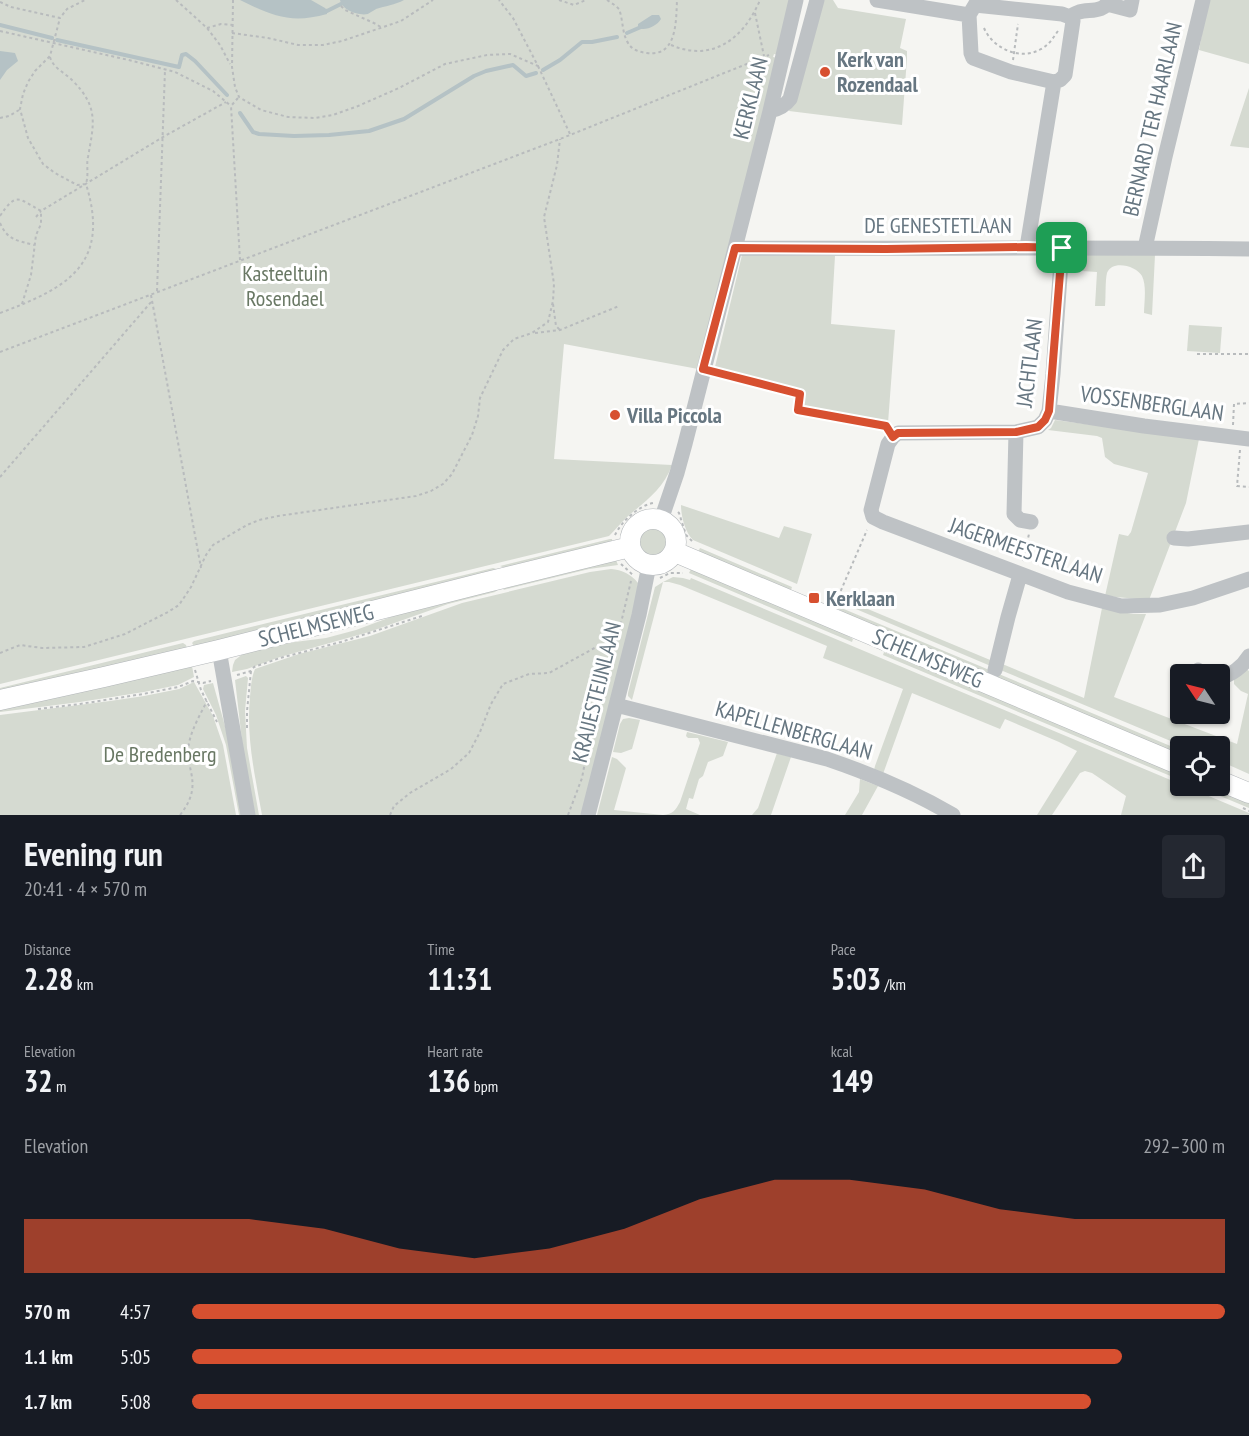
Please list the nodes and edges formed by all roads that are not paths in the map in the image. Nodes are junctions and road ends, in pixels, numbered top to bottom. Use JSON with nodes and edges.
{"nodes":[{"id":1,"x":796,"y":0,"type":"edge"},
{"id":2,"x":817,"y":0,"type":"edge"},
{"id":3,"x":877,"y":0,"type":"edge"},
{"id":4,"x":1132,"y":0,"type":"edge"},
{"id":5,"x":1203,"y":0,"type":"edge"},
{"id":6,"x":1108,"y":2,"type":"edge"},
{"id":7,"x":1016,"y":6,"type":"edge"},
{"id":8,"x":975,"y":10,"type":"junction"},
{"id":9,"x":1066,"y":16,"type":"junction"},
{"id":10,"x":1054,"y":82,"type":"junction"},
{"id":11,"x":770,"y":111,"type":"junction"},
{"id":12,"x":1026,"y":247,"type":"junction"},
{"id":13,"x":735,"y":248,"type":"junction"},
{"id":14,"x":1062,"y":248,"type":"junction"},
{"id":15,"x":1145,"y":248,"type":"junction"},
{"id":16,"x":1249,"y":249,"type":"edge"},
{"id":17,"x":1049,"y":411,"type":"junction"},
{"id":18,"x":1016,"y":432,"type":"junction"},
{"id":19,"x":1241,"y":438,"type":"edge"},
{"id":20,"x":670,"y":516,"type":"junction"},
{"id":21,"x":1031,"y":522,"type":"road end"},
{"id":22,"x":1249,"y":532,"type":"edge"},
{"id":23,"x":1174,"y":538,"type":"dead end"},
{"id":24,"x":630,"y":547,"type":"junction"},
{"id":25,"x":675,"y":552,"type":"junction"},
{"id":26,"x":643,"y":573,"type":"junction"},
{"id":27,"x":1020,"y":575,"type":"junction"},
{"id":28,"x":1249,"y":579,"type":"edge"},
{"id":29,"x":219,"y":650,"type":"junction"},
{"id":30,"x":1249,"y":656,"type":"edge"},
{"id":31,"x":995,"y":670,"type":"dead end"},
{"id":32,"x":1230,"y":674,"type":"edge"},
{"id":33,"x":0,"y":700,"type":"edge"},
{"id":34,"x":616,"y":705,"type":"junction"},
{"id":35,"x":1170,"y":761,"type":"edge"},
{"id":36,"x":1230,"y":785,"type":"edge"},
{"id":37,"x":1249,"y":793,"type":"edge"},
{"id":38,"x":248,"y":815,"type":"edge"},
{"id":39,"x":588,"y":815,"type":"edge"},
{"id":40,"x":953,"y":815,"type":"edge"}],
"edges":[{"from":1,"to":11,"type":"street","name":"KERKLAAN"},
{"from":2,"to":11,"type":"street"},
{"from":3,"to":8,"type":"street"},
{"from":4,"to":6,"type":"street"},
{"from":5,"to":15,"type":"street","name":"BERNARD TER HAARLAAN"},
{"from":6,"to":9,"type":"street"},
{"from":7,"to":8,"type":"street"},
{"from":7,"to":9,"type":"street"},
{"from":8,"to":10,"type":"street"},
{"from":9,"to":10,"type":"street"},
{"from":10,"to":12,"type":"street"},
{"from":11,"to":13,"type":"street","name":"KERKLAAN"},
{"from":12,"to":13,"type":"street","name":"DE GENESTETLAAN"},
{"from":12,"to":14,"type":"street","name":"DE GENESTETLAAN"},
{"from":13,"to":20,"type":"street","name":"KERKLAAN"},
{"from":14,"to":15,"type":"street","name":"DE GENESTETLAAN"},
{"from":14,"to":17,"type":"street","name":"JACHTLAAN"},
{"from":15,"to":16,"type":"street","name":"DE GENESTETLAAN"},
{"from":17,"to":18,"type":"street","name":"JACHTLAAN"},
{"from":17,"to":19,"type":"street","name":"VOSSENBERGLAAN"},
{"from":18,"to":21,"type":"street","name":"JACHTLAAN"},
{"from":18,"to":27,"type":"street","name":"JAGERMEESTERLAAN"},
{"from":20,"to":24,"type":"main road"},
{"from":20,"to":25,"type":"main road"},
{"from":22,"to":23,"type":"street"},
{"from":24,"to":26,"type":"main road"},
{"from":24,"to":29,"type":"main road","name":"SCHELMSEWEG"},
{"from":25,"to":26,"type":"main road"},
{"from":25,"to":35,"type":"main road","name":"SCHELMSEWEG"},
{"from":26,"to":34,"type":"street","name":"KRAIJESTEIJNLAAN"},
{"from":27,"to":28,"type":"street","name":"JAGERMEESTERLAAN"},
{"from":27,"to":31,"type":"street"},
{"from":29,"to":33,"type":"main road","name":"SCHELMSEWEG"},
{"from":29,"to":38,"type":"street"},
{"from":30,"to":32,"type":"street"},
{"from":34,"to":39,"type":"street","name":"KRAIJESTEIJNLAAN"},
{"from":34,"to":40,"type":"street","name":"KAPELLENBERGLAAN"},
{"from":36,"to":37,"type":"main road"}]}
